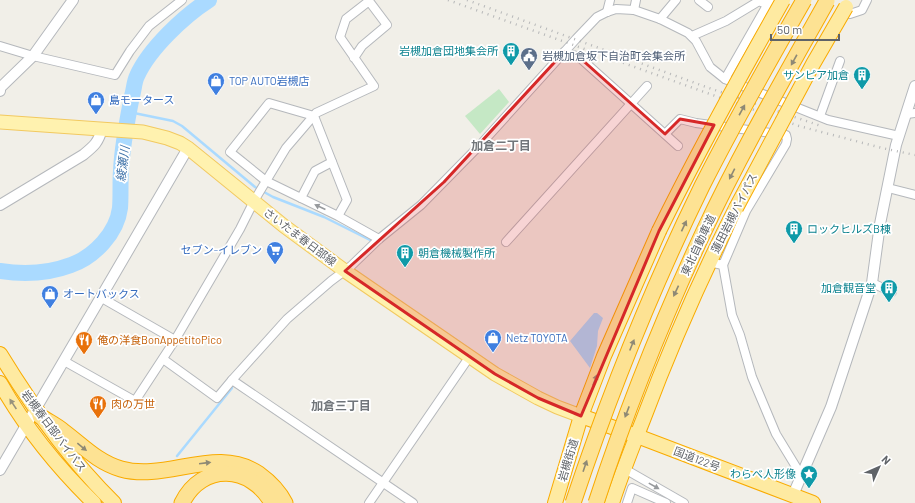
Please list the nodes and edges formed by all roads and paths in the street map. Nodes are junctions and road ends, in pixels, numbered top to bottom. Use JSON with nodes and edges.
{"nodes":[{"id":1,"x":73,"y":0,"type":"edge"},
{"id":2,"x":182,"y":0,"type":"edge"},
{"id":3,"x":610,"y":0,"type":"edge"},
{"id":4,"x":636,"y":0,"type":"edge"},
{"id":5,"x":676,"y":0,"type":"edge"},
{"id":6,"x":699,"y":0,"type":"edge"},
{"id":7,"x":783,"y":0,"type":"edge"},
{"id":8,"x":804,"y":0,"type":"edge"},
{"id":9,"x":867,"y":0,"type":"edge"},
{"id":10,"x":827,"y":1,"type":"edge"},
{"id":11,"x":769,"y":2,"type":"edge"},
{"id":12,"x":708,"y":7,"type":"dead end"},
{"id":13,"x":849,"y":7,"type":"edge"},
{"id":14,"x":634,"y":10,"type":"junction"},
{"id":15,"x":607,"y":12,"type":"junction"},
{"id":16,"x":660,"y":19,"type":"junction"},
{"id":17,"x":692,"y":36,"type":"junction"},
{"id":18,"x":0,"y":46,"type":"edge"},
{"id":19,"x":564,"y":52,"type":"junction"},
{"id":20,"x":33,"y":56,"type":"junction"},
{"id":21,"x":354,"y":58,"type":"junction"},
{"id":22,"x":840,"y":61,"type":"dead end"},
{"id":23,"x":726,"y":79,"type":"junction"},
{"id":24,"x":647,"y":86,"type":"dead end"},
{"id":25,"x":915,"y":86,"type":"edge"},
{"id":26,"x":0,"y":91,"type":"edge"},
{"id":27,"x":631,"y":104,"type":"junction"},
{"id":28,"x":911,"y":113,"type":"edge"},
{"id":29,"x":314,"y":116,"type":"junction"},
{"id":30,"x":820,"y":116,"type":"junction"},
{"id":31,"x":0,"y":122,"type":"edge"},
{"id":32,"x":108,"y":130,"type":"junction"},
{"id":33,"x":665,"y":134,"type":"junction"},
{"id":34,"x":899,"y":136,"type":"junction"},
{"id":35,"x":678,"y":146,"type":"dead end"},
{"id":36,"x":188,"y":148,"type":"junction"},
{"id":37,"x":332,"y":162,"type":"junction"},
{"id":38,"x":888,"y":188,"type":"junction"},
{"id":39,"x":261,"y":190,"type":"junction"},
{"id":40,"x":915,"y":195,"type":"edge"},
{"id":41,"x":301,"y":198,"type":"junction"},
{"id":42,"x":0,"y":205,"type":"edge"},
{"id":43,"x":338,"y":216,"type":"junction"},
{"id":44,"x":379,"y":238,"type":"junction"},
{"id":45,"x":506,"y":242,"type":"dead end"},
{"id":46,"x":708,"y":262,"type":"junction"},
{"id":47,"x":723,"y":265,"type":"junction"},
{"id":48,"x":345,"y":271,"type":"junction"},
{"id":49,"x":872,"y":283,"type":"junction"},
{"id":50,"x":892,"y":292,"type":"dead end"},
{"id":51,"x":100,"y":297,"type":"junction"},
{"id":52,"x":175,"y":340,"type":"junction"},
{"id":53,"x":0,"y":354,"type":"edge"},
{"id":54,"x":470,"y":356,"type":"junction"},
{"id":55,"x":163,"y":359,"type":"junction"},
{"id":56,"x":64,"y":361,"type":"junction"},
{"id":57,"x":232,"y":380,"type":"junction"},
{"id":58,"x":0,"y":383,"type":"edge"},
{"id":59,"x":38,"y":412,"type":"junction"},
{"id":60,"x":581,"y":416,"type":"junction"},
{"id":61,"x":27,"y":424,"type":"junction"},
{"id":62,"x":637,"y":436,"type":"junction"},
{"id":63,"x":623,"y":468,"type":"junction"},
{"id":64,"x":0,"y":470,"type":"edge"},
{"id":65,"x":800,"y":475,"type":"junction"},
{"id":66,"x":383,"y":482,"type":"junction"},
{"id":67,"x":793,"y":495,"type":"junction"},
{"id":68,"x":681,"y":501,"type":"edge"},
{"id":69,"x":94,"y":503,"type":"edge"},
{"id":70,"x":114,"y":503,"type":"edge"},
{"id":71,"x":182,"y":503,"type":"edge"},
{"id":72,"x":272,"y":503,"type":"edge"},
{"id":73,"x":285,"y":503,"type":"edge"},
{"id":74,"x":370,"y":503,"type":"edge"},
{"id":75,"x":412,"y":503,"type":"edge"},
{"id":76,"x":555,"y":503,"type":"edge"},
{"id":77,"x":573,"y":503,"type":"edge"},
{"id":78,"x":596,"y":503,"type":"edge"},
{"id":79,"x":612,"y":503,"type":"edge"},
{"id":80,"x":627,"y":503,"type":"edge"},
{"id":81,"x":666,"y":503,"type":"edge"},
{"id":82,"x":670,"y":503,"type":"edge"},
{"id":83,"x":813,"y":503,"type":"edge"}],
"edges":[{"from":1,"to":20,"type":"street"},
{"from":2,"to":20,"type":"street"},
{"from":3,"to":15,"type":"street"},
{"from":4,"to":14,"type":"street"},
{"from":5,"to":16,"type":"street"},
{"from":6,"to":12,"type":"street"},
{"from":60,"to":7,"type":"highway","one_way":true,"bridge":true},
{"from":77,"to":8,"type":"highway","name":"東北自動車道","one_way":true,"bridge":true},
{"from":9,"to":13,"type":"street"},
{"from":10,"to":78,"type":"highway","name":"東北自動車道","one_way":true,"bridge":true},
{"from":11,"to":17,"type":"street"},
{"from":11,"to":23,"type":"street"},
{"from":13,"to":46,"type":"highway","name":"蓮田岩槻バイパス","bridge":true},
{"from":14,"to":15,"type":"street"},
{"from":14,"to":16,"type":"street"},
{"from":15,"to":19,"type":"street"},
{"from":16,"to":17,"type":"street"},
{"from":17,"to":23,"type":"street"},
{"from":18,"to":20,"type":"street"},
{"from":19,"to":27,"type":"street"},
{"from":19,"to":44,"type":"street"},
{"from":20,"to":26,"type":"street"},
{"from":21,"to":21,"type":"street"},
{"from":21,"to":29,"type":"street"},
{"from":22,"to":30,"type":"street"},
{"from":23,"to":30,"type":"street"},
{"from":24,"to":27,"type":"street"},
{"from":25,"to":28,"type":"street"},
{"from":27,"to":33,"type":"street"},
{"from":27,"to":45,"type":"street"},
{"from":28,"to":34,"type":"street"},
{"from":29,"to":37,"type":"street"},
{"from":29,"to":39,"type":"street"},
{"from":29,"to":39,"type":"street"},
{"from":30,"to":34,"type":"street"},
{"from":31,"to":32,"type":"main road","name":"さいたま春日部線"},
{"from":32,"to":36,"type":"main road","name":"さいたま春日部線"},
{"from":32,"to":42,"type":"street"},
{"from":33,"to":35,"type":"street"},
{"from":33,"to":47,"type":"street"},
{"from":34,"to":38,"type":"street"},
{"from":36,"to":39,"type":"main road","name":"さいたま春日部線"},
{"from":36,"to":51,"type":"street"},
{"from":37,"to":41,"type":"street"},
{"from":37,"to":43,"type":"street"},
{"from":38,"to":40,"type":"street"},
{"from":38,"to":49,"type":"street"},
{"from":39,"to":41,"type":"street"},
{"from":39,"to":48,"type":"main road","name":"さいたま春日部線"},
{"from":39,"to":52,"type":"street"},
{"from":43,"to":41,"type":"street","one_way":true},
{"from":43,"to":44,"type":"street"},
{"from":44,"to":48,"type":"street"},
{"from":46,"to":47,"type":"street"},
{"from":46,"to":62,"type":"highway","name":"蓮田岩槻バイパス"},
{"from":47,"to":65,"type":"street"},
{"from":48,"to":54,"type":"main road","name":"さいたま春日部線"},
{"from":48,"to":57,"type":"street"},
{"from":49,"to":50,"type":"street"},
{"from":49,"to":65,"type":"street"},
{"from":51,"to":52,"type":"street"},
{"from":51,"to":56,"type":"street"},
{"from":52,"to":55,"type":"street"},
{"from":53,"to":59,"type":"highway","name":"岩槻春日部バイパス"},
{"from":54,"to":60,"type":"main road","name":"さいたま春日部線"},
{"from":54,"to":66,"type":"street"},
{"from":55,"to":56,"type":"street"},
{"from":55,"to":57,"type":"street"},
{"from":56,"to":59,"type":"street"},
{"from":57,"to":66,"type":"street"},
{"from":61,"to":58,"type":"highway","name":"岩槻春日部バイパス","one_way":true},
{"from":59,"to":61,"type":"street"},
{"from":59,"to":70,"type":"highway","name":"岩槻春日部バイパス"},
{"from":59,"to":73,"type":"highway","one_way":true},
{"from":60,"to":62,"type":"highway","name":"国道122号"},
{"from":60,"to":76,"type":"highway","name":"岩槻街道"},
{"from":61,"to":64,"type":"street"},
{"from":61,"to":69,"type":"highway","name":"岩槻春日部バイパス"},
{"from":62,"to":63,"type":"highway"},
{"from":62,"to":67,"type":"highway","name":"国道122号"},
{"from":63,"to":68,"type":"street","one_way":true},
{"from":63,"to":79,"type":"highway"},
{"from":65,"to":67,"type":"street"},
{"from":66,"to":74,"type":"street"},
{"from":66,"to":75,"type":"street"},
{"from":67,"to":83,"type":"highway","name":"国道122号"},
{"from":68,"to":82,"type":"street"},
{"from":71,"to":72,"type":"highway"},
{"from":80,"to":81,"type":"street"}]}
